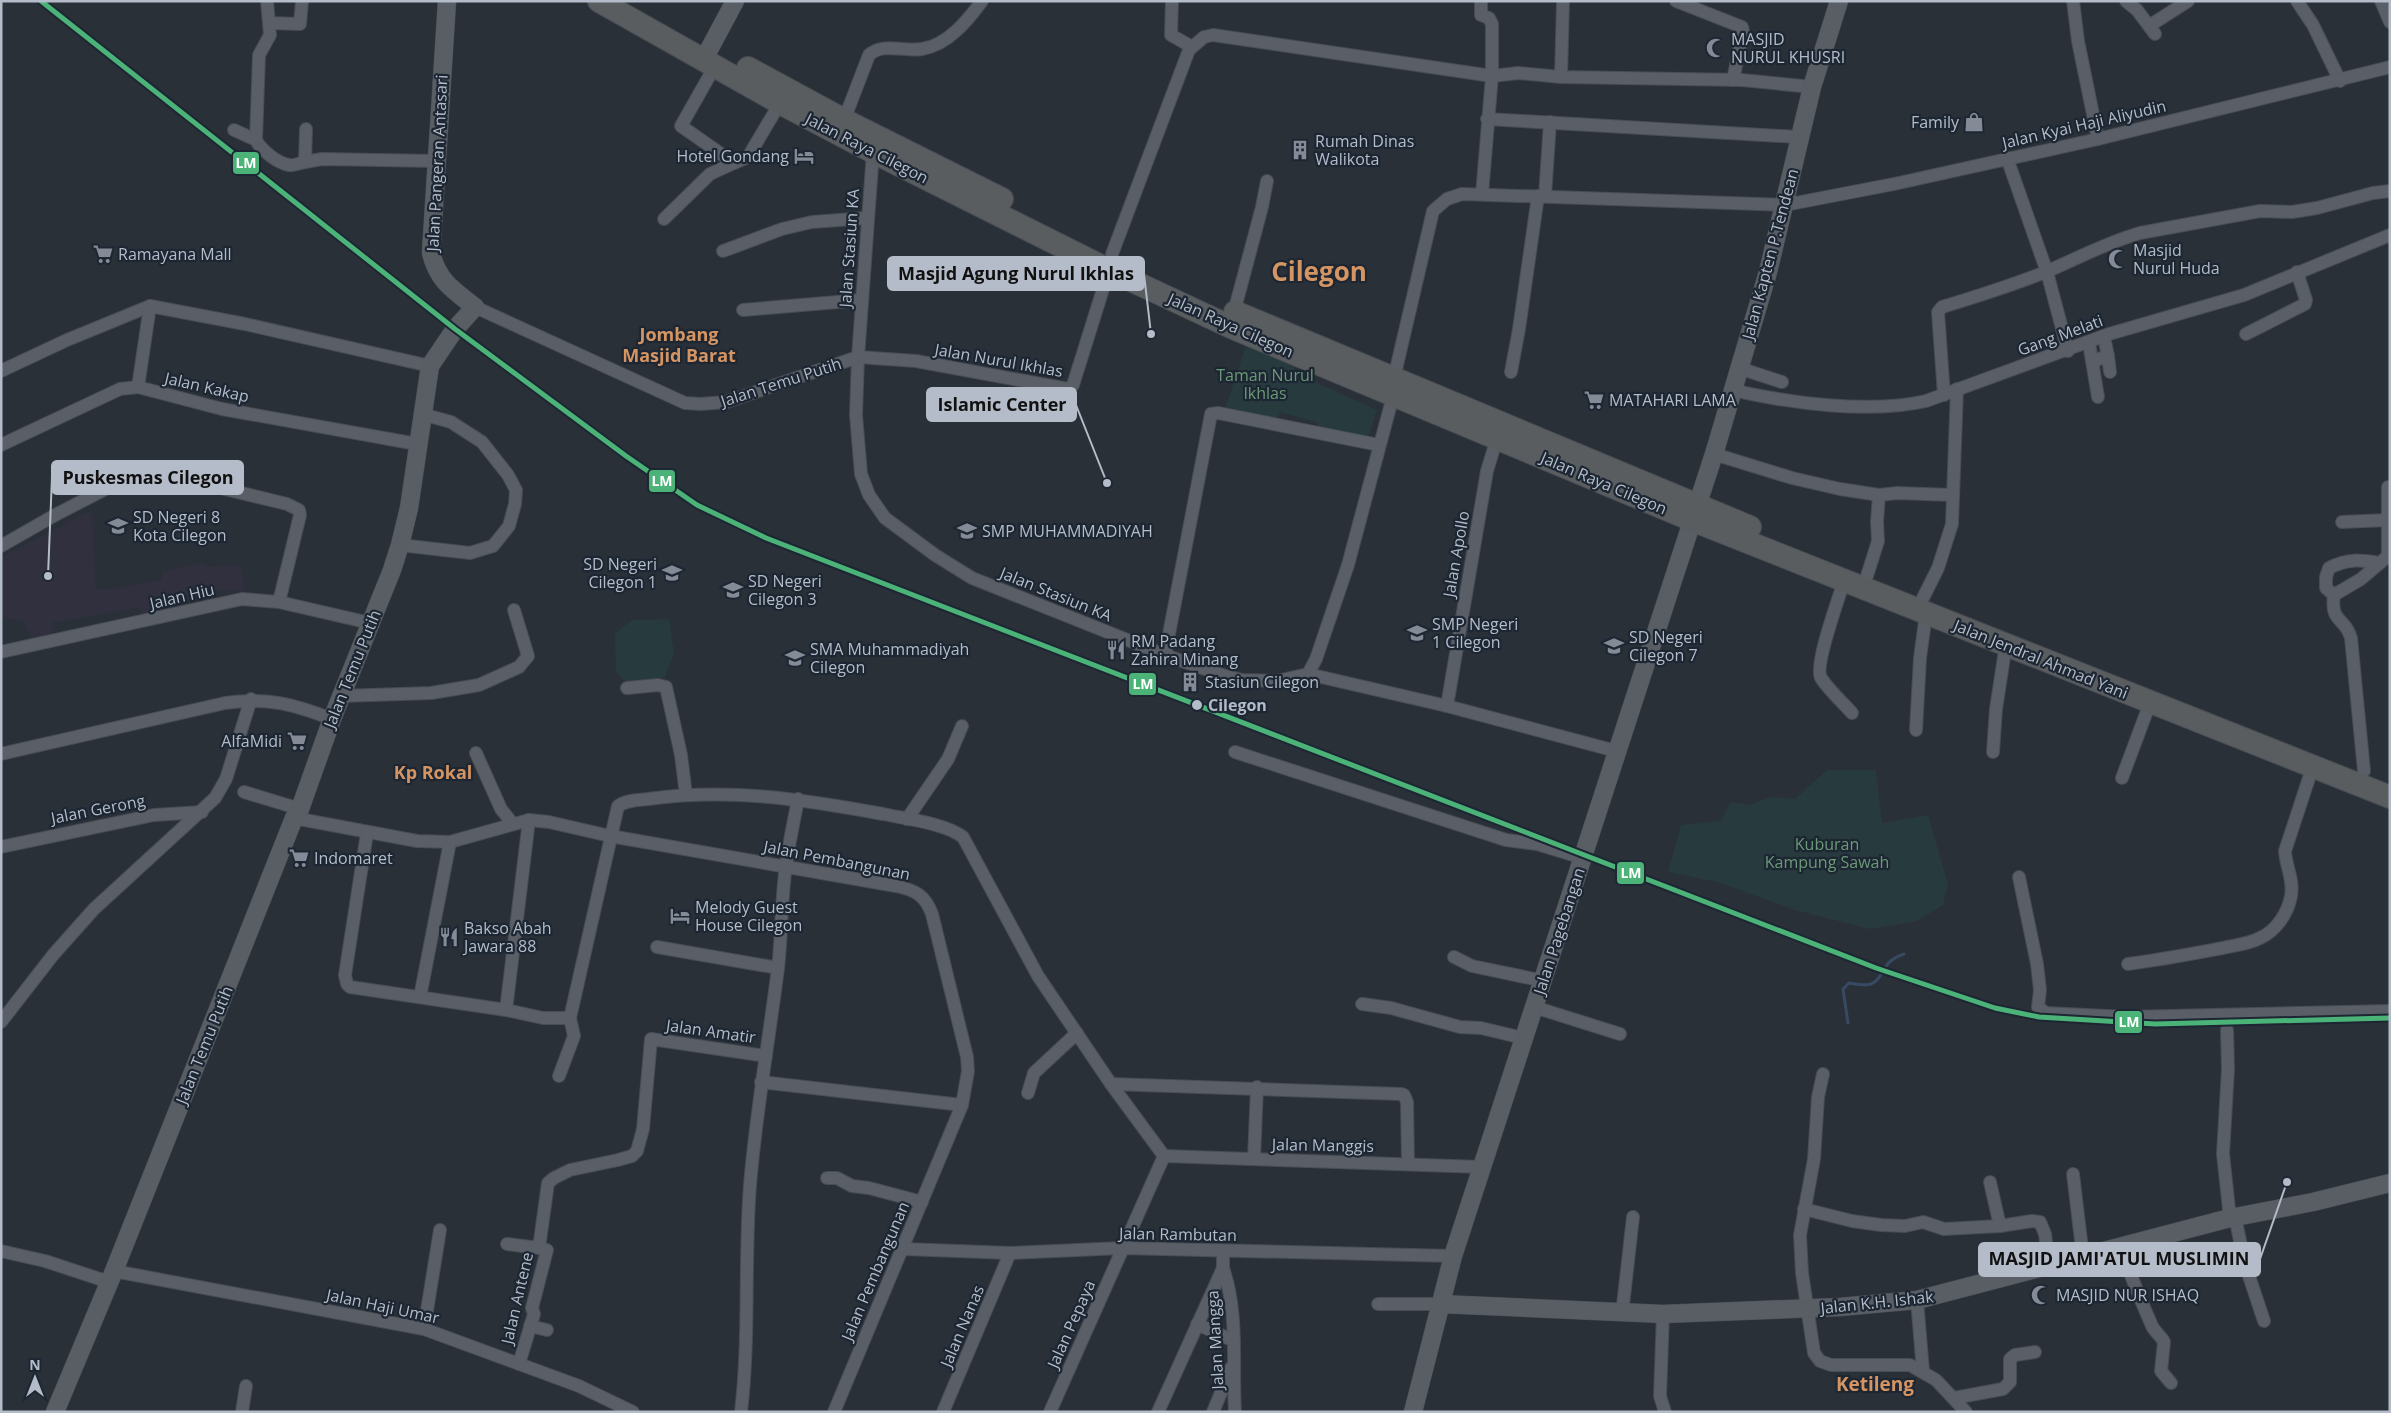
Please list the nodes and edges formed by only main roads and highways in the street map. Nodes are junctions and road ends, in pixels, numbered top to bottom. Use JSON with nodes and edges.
{"nodes":[{"id":1,"x":599,"y":1,"type":"edge"},
{"id":2,"x":630,"y":1,"type":"edge"},
{"id":3,"x":710,"y":58,"type":"junction"},
{"id":4,"x":1110,"y":262,"type":"junction"},
{"id":5,"x":1314,"y":352,"type":"junction"},
{"id":6,"x":1394,"y":387,"type":"junction"},
{"id":7,"x":1695,"y":513,"type":"junction"},
{"id":8,"x":1925,"y":606,"type":"junction"},
{"id":9,"x":2390,"y":781,"type":"edge"},
{"id":10,"x":2390,"y":797,"type":"edge"}],
"edges":[{"from":1,"to":3,"type":"highway","name":"Jalan Raya Cilegon"},
{"from":2,"to":3,"type":"highway","name":"Jalan Raya Cilegon"},
{"from":3,"to":4,"type":"highway","name":"Jalan Raya Cilegon"},
{"from":3,"to":4,"type":"highway","name":"Jalan Raya Cilegon"},
{"from":4,"to":5,"type":"highway","name":"Jalan Raya Cilegon"},
{"from":4,"to":5,"type":"highway","name":"Jalan Raya Cilegon"},
{"from":5,"to":6,"type":"highway","name":"Jalan Raya Cilegon"},
{"from":6,"to":7,"type":"highway","name":"Jalan Raya Cilegon"},
{"from":6,"to":7,"type":"highway","name":"Jalan Raya Cilegon"},
{"from":7,"to":8,"type":"highway","name":"Jalan Jendral Ahmad Yani"},
{"from":7,"to":8,"type":"highway","name":"Jalan Jendral Ahmad Yani"},
{"from":8,"to":9,"type":"highway","name":"Jalan Jendral Ahmad Yani"},
{"from":8,"to":10,"type":"highway","name":"Jalan Jendral Ahmad Yani"}]}
